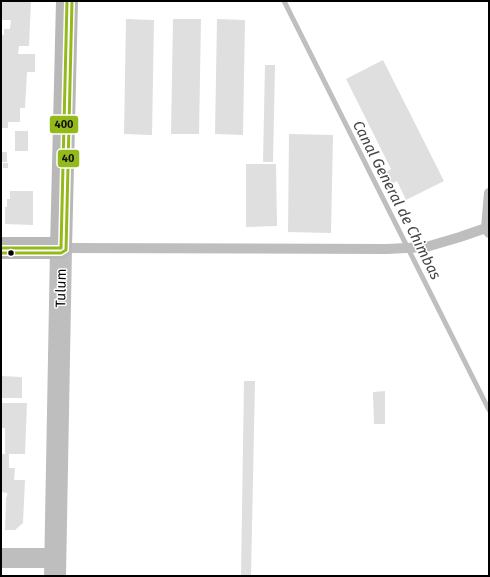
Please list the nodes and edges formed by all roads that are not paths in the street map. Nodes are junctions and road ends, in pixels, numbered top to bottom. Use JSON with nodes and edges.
{"nodes":[{"id":1,"x":67,"y":1,"type":"edge"},
{"id":2,"x":489,"y":193,"type":"edge"},
{"id":3,"x":488,"y":231,"type":"edge"},
{"id":4,"x":1,"y":248,"type":"edge"},
{"id":5,"x":61,"y":248,"type":"junction"},
{"id":6,"x":1,"y":558,"type":"edge"},
{"id":7,"x":55,"y":567,"type":"edge"}],
"edges":[{"from":1,"to":5,"type":"main road","name":"Tulum"},
{"from":2,"to":3,"type":"lane"},
{"from":3,"to":5,"type":"lane"},
{"from":4,"to":5,"type":"main road"},
{"from":5,"to":7,"type":"street","name":"Tulum"},
{"from":6,"to":7,"type":"street"}]}
